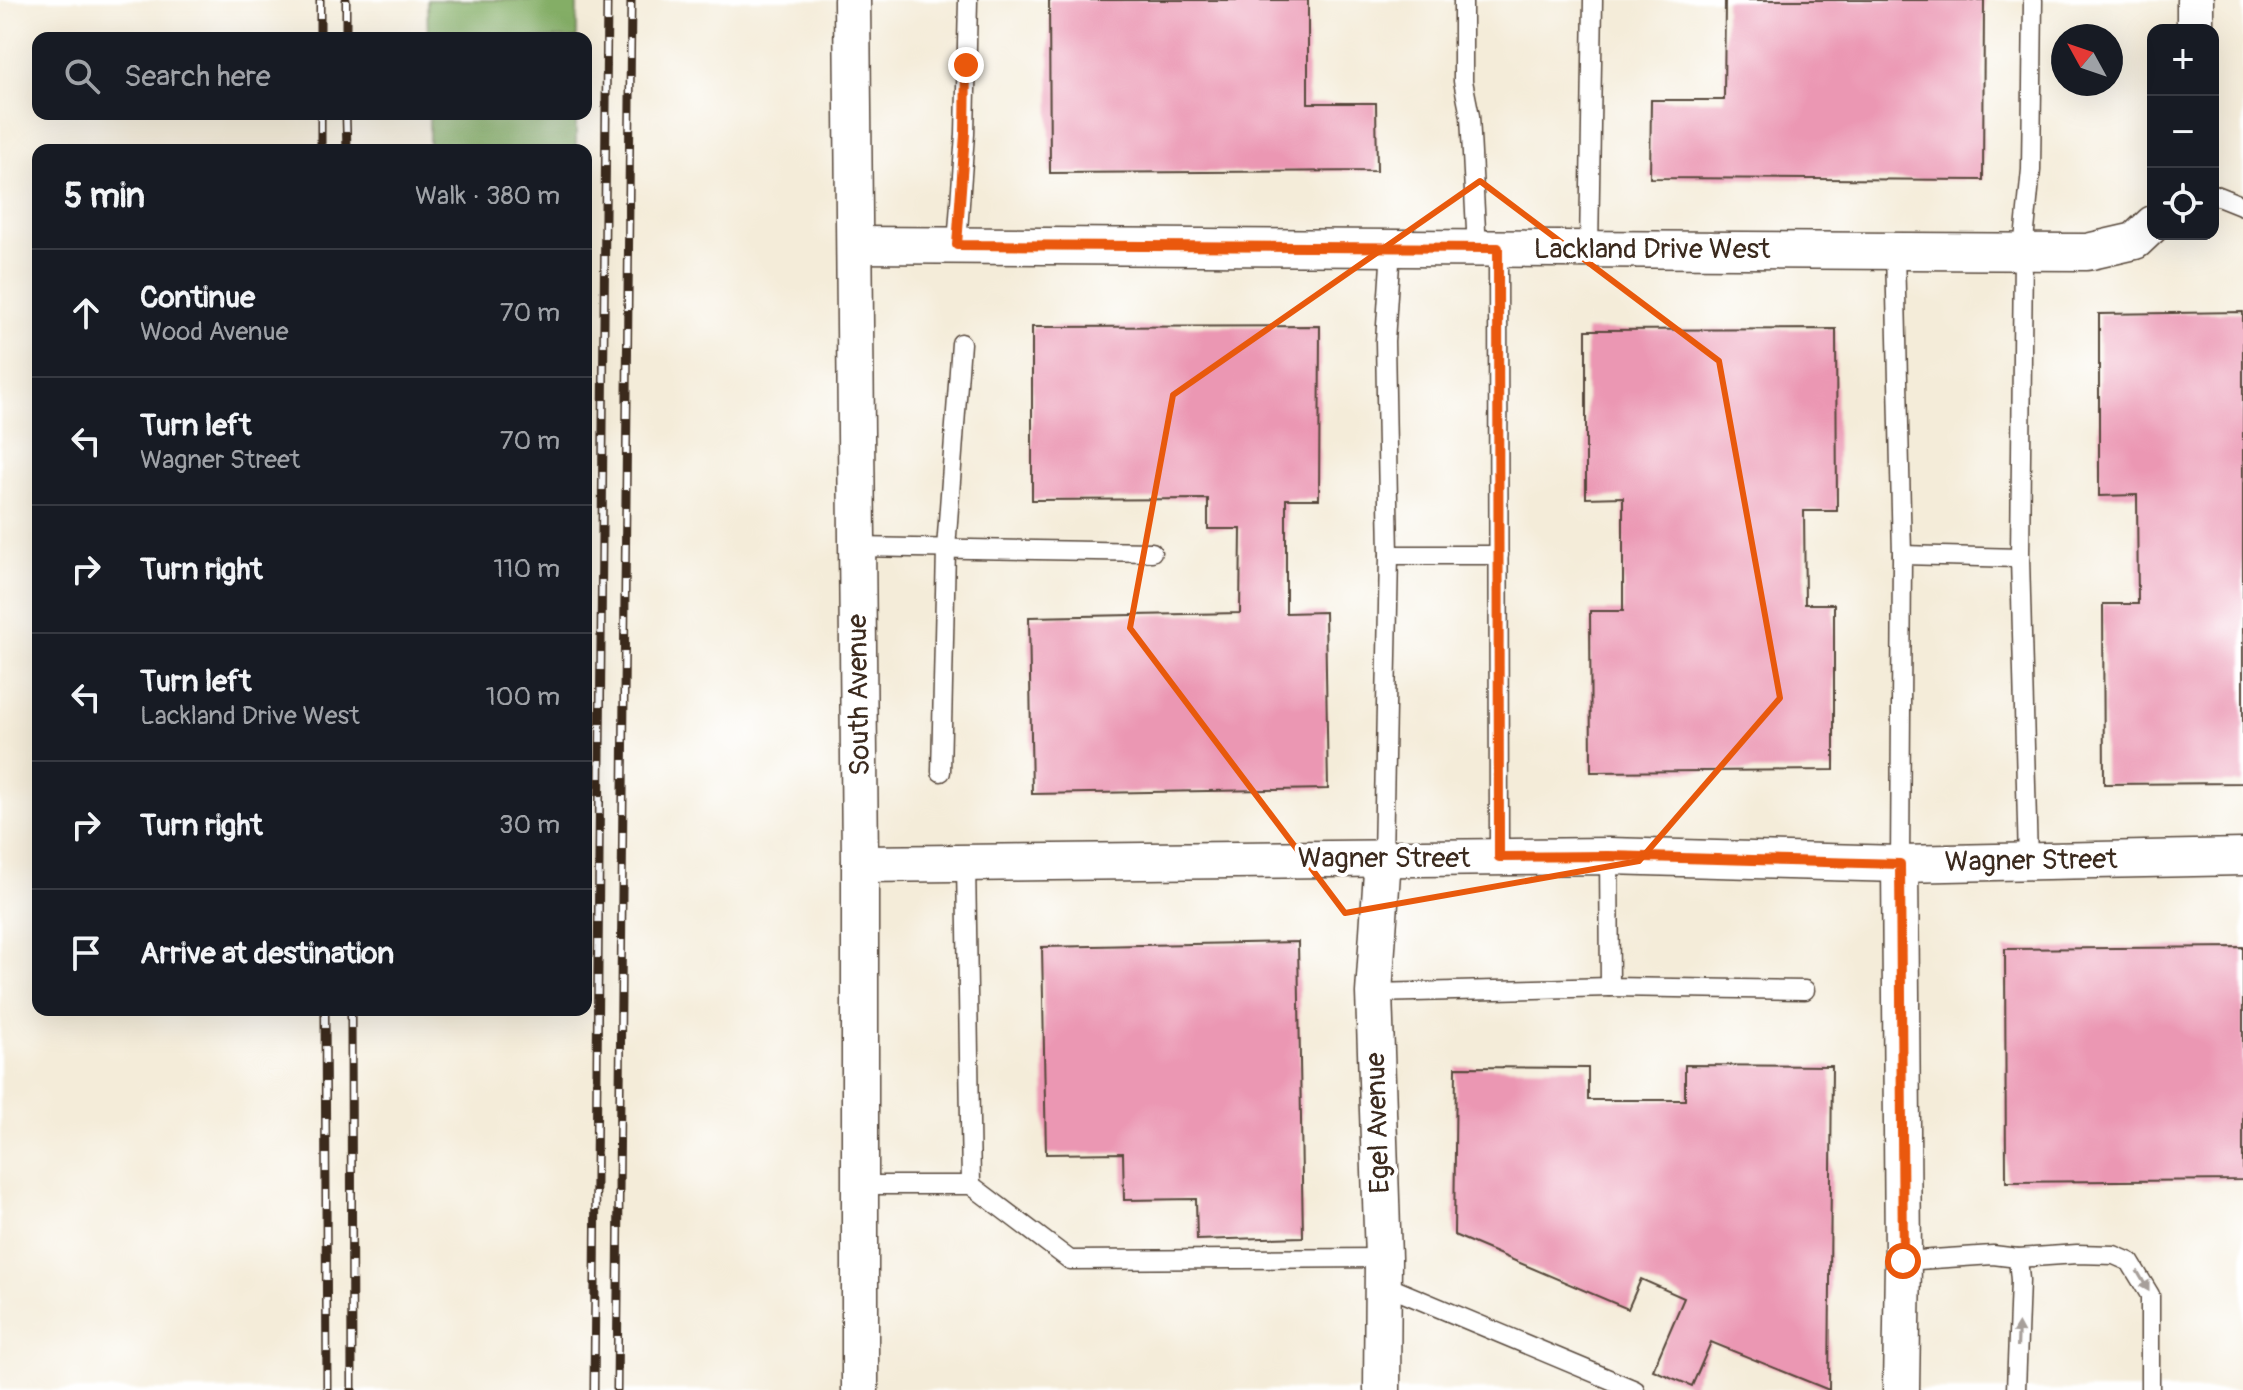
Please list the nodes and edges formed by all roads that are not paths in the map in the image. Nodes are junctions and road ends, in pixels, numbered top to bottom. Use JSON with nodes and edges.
{"nodes":[{"id":1,"x":852,"y":0,"type":"edge"},
{"id":2,"x":968,"y":0,"type":"edge"},
{"id":3,"x":1463,"y":0,"type":"edge"},
{"id":4,"x":1593,"y":0,"type":"edge"},
{"id":5,"x":2033,"y":0,"type":"edge"},
{"id":6,"x":2195,"y":0,"type":"edge"},
{"id":7,"x":2195,"y":24,"type":"edge"},
{"id":8,"x":2219,"y":196,"type":"edge"},
{"id":9,"x":2243,"y":206,"type":"edge"},
{"id":10,"x":2147,"y":230,"type":"edge"},
{"id":11,"x":855,"y":245,"type":"junction"},
{"id":12,"x":957,"y":245,"type":"junction"},
{"id":13,"x":1391,"y":248,"type":"junction"},
{"id":14,"x":1488,"y":248,"type":"junction"},
{"id":15,"x":1589,"y":249,"type":"junction"},
{"id":16,"x":1895,"y":250,"type":"junction"},
{"id":17,"x":2023,"y":251,"type":"junction"},
{"id":18,"x":961,"y":343,"type":"dead end"},
{"id":19,"x":857,"y":547,"type":"junction"},
{"id":20,"x":946,"y":549,"type":"junction"},
{"id":21,"x":1152,"y":552,"type":"dead end"},
{"id":22,"x":1389,"y":555,"type":"junction"},
{"id":23,"x":1499,"y":555,"type":"junction"},
{"id":24,"x":1902,"y":555,"type":"junction"},
{"id":25,"x":2020,"y":558,"type":"junction"},
{"id":26,"x":941,"y":772,"type":"dead end"},
{"id":27,"x":1609,"y":856,"type":"junction"},
{"id":28,"x":1383,"y":857,"type":"junction"},
{"id":29,"x":1499,"y":857,"type":"junction"},
{"id":30,"x":2243,"y":857,"type":"edge"},
{"id":31,"x":2028,"y":861,"type":"junction"},
{"id":32,"x":966,"y":863,"type":"junction"},
{"id":33,"x":860,"y":864,"type":"junction"},
{"id":34,"x":1900,"y":864,"type":"junction"},
{"id":35,"x":1610,"y":987,"type":"junction"},
{"id":36,"x":1805,"y":990,"type":"dead end"},
{"id":37,"x":1374,"y":993,"type":"junction"},
{"id":38,"x":860,"y":1185,"type":"junction"},
{"id":39,"x":971,"y":1185,"type":"junction"},
{"id":40,"x":2018,"y":1258,"type":"junction"},
{"id":41,"x":1903,"y":1261,"type":"junction"},
{"id":42,"x":1382,"y":1271,"type":"junction"},
{"id":43,"x":860,"y":1390,"type":"edge"},
{"id":44,"x":1382,"y":1390,"type":"edge"},
{"id":45,"x":1635,"y":1390,"type":"edge"},
{"id":46,"x":1901,"y":1390,"type":"edge"},
{"id":47,"x":2016,"y":1390,"type":"edge"},
{"id":48,"x":2150,"y":1390,"type":"edge"}],
"edges":[{"from":1,"to":11,"type":"street","name":"South Avenue"},
{"from":2,"to":12,"type":"lane"},
{"from":3,"to":14,"type":"lane"},
{"from":4,"to":15,"type":"lane"},
{"from":5,"to":17,"type":"lane"},
{"from":6,"to":7,"type":"street"},
{"from":8,"to":9,"type":"lane"},
{"from":10,"to":17,"type":"street","name":"Lackland Drive West"},
{"from":11,"to":12,"type":"street","name":"Lackland Drive West"},
{"from":11,"to":19,"type":"street","name":"South Avenue"},
{"from":12,"to":13,"type":"street","name":"Lackland Drive West"},
{"from":13,"to":14,"type":"street","name":"Lackland Drive West"},
{"from":13,"to":22,"type":"lane"},
{"from":14,"to":15,"type":"street","name":"Lackland Drive West"},
{"from":14,"to":23,"type":"lane"},
{"from":15,"to":16,"type":"street","name":"Lackland Drive West"},
{"from":16,"to":17,"type":"street","name":"Lackland Drive West"},
{"from":16,"to":24,"type":"lane"},
{"from":17,"to":25,"type":"lane"},
{"from":18,"to":20,"type":"lane"},
{"from":19,"to":20,"type":"lane"},
{"from":19,"to":33,"type":"street","name":"South Avenue"},
{"from":20,"to":21,"type":"lane"},
{"from":20,"to":26,"type":"lane"},
{"from":22,"to":23,"type":"lane"},
{"from":22,"to":28,"type":"lane"},
{"from":23,"to":29,"type":"lane"},
{"from":24,"to":25,"type":"lane"},
{"from":24,"to":34,"type":"lane"},
{"from":25,"to":31,"type":"lane"},
{"from":27,"to":29,"type":"street","name":"Wagner Street"},
{"from":27,"to":34,"type":"street","name":"Wagner Street"},
{"from":27,"to":35,"type":"lane"},
{"from":28,"to":29,"type":"street","name":"Wagner Street"},
{"from":28,"to":32,"type":"street","name":"Wagner Street"},
{"from":28,"to":37,"type":"street","name":"Egel Avenue"},
{"from":30,"to":31,"type":"street","name":"Wagner Street"},
{"from":31,"to":34,"type":"street","name":"Wagner Street"},
{"from":32,"to":33,"type":"street","name":"Wagner Street"},
{"from":32,"to":39,"type":"lane"},
{"from":33,"to":38,"type":"street","name":"South Avenue"},
{"from":34,"to":41,"type":"street"},
{"from":35,"to":36,"type":"lane"},
{"from":35,"to":37,"type":"lane"},
{"from":37,"to":42,"type":"street","name":"Egel Avenue"},
{"from":38,"to":39,"type":"lane"},
{"from":38,"to":43,"type":"street","name":"South Avenue"},
{"from":39,"to":42,"type":"lane"},
{"from":40,"to":41,"type":"lane"},
{"from":47,"to":40,"type":"lane","one_way":true},
{"from":40,"to":48,"type":"lane","one_way":true},
{"from":41,"to":46,"type":"street"},
{"from":42,"to":44,"type":"street","name":"Egel Avenue"},
{"from":42,"to":45,"type":"lane"}]}
